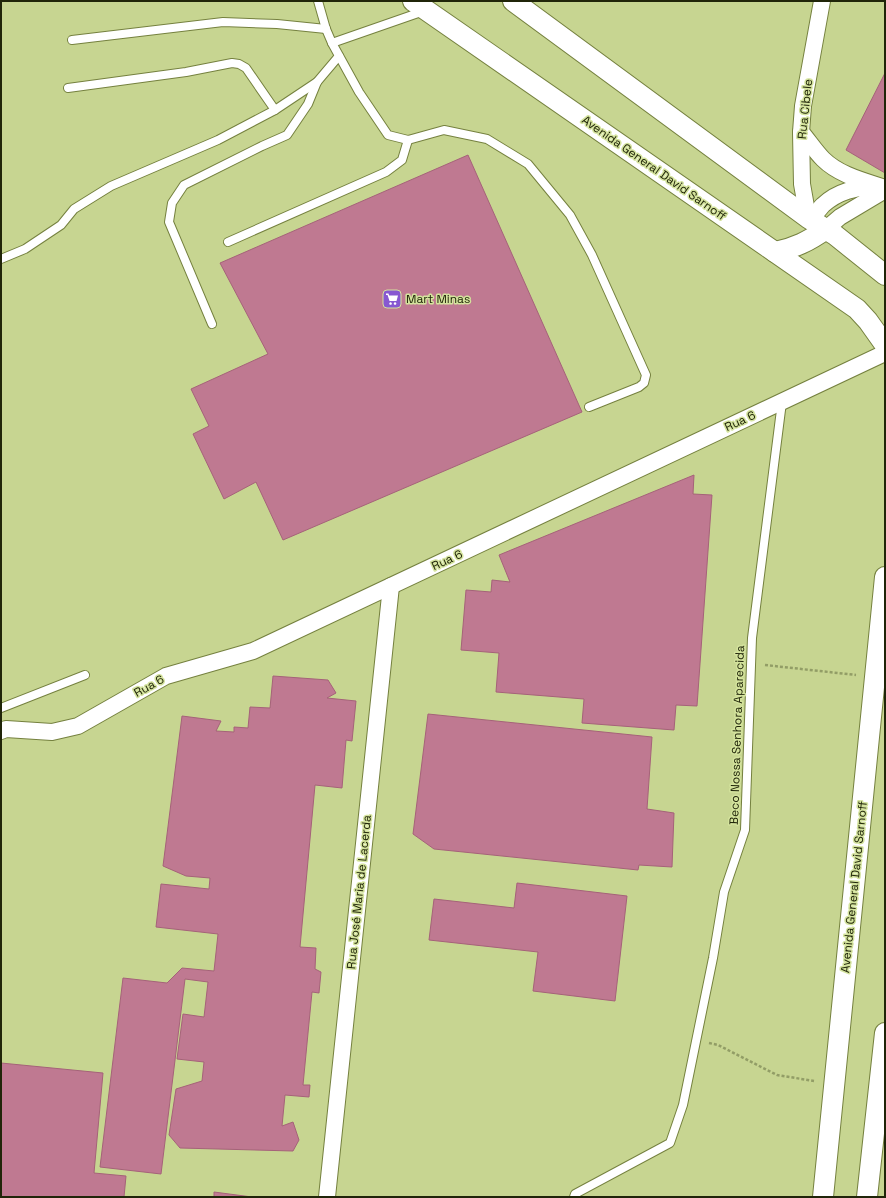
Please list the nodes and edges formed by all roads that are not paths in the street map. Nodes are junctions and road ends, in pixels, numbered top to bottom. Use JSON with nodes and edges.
{"nodes":[{"id":1,"x":318,"y":1,"type":"edge"},
{"id":2,"x":513,"y":1,"type":"edge"},
{"id":3,"x":822,"y":1,"type":"edge"},
{"id":4,"x":420,"y":6,"type":"edge"},
{"id":5,"x":326,"y":29,"type":"junction"},
{"id":6,"x":72,"y":40,"type":"dead end"},
{"id":7,"x":332,"y":43,"type":"junction"},
{"id":8,"x":339,"y":56,"type":"junction"},
{"id":9,"x":317,"y":82,"type":"junction"},
{"id":10,"x":68,"y":88,"type":"dead end"},
{"id":11,"x":275,"y":110,"type":"junction"},
{"id":12,"x":801,"y":132,"type":"junction"},
{"id":13,"x":408,"y":140,"type":"junction"},
{"id":14,"x":885,"y":189,"type":"edge"},
{"id":15,"x":815,"y":222,"type":"junction"},
{"id":16,"x":228,"y":242,"type":"dead end"},
{"id":17,"x":25,"y":249,"type":"junction"},
{"id":18,"x":775,"y":252,"type":"junction"},
{"id":19,"x":1,"y":253,"type":"edge"},
{"id":20,"x":1,"y":259,"type":"edge"},
{"id":21,"x":885,"y":275,"type":"edge"},
{"id":22,"x":212,"y":324,"type":"dead end"},
{"id":23,"x":885,"y":345,"type":"edge"},
{"id":24,"x":885,"y":353,"type":"edge"},
{"id":25,"x":782,"y":401,"type":"junction"},
{"id":26,"x":590,"y":407,"type":"dead end"},
{"id":27,"x":885,"y":577,"type":"edge"},
{"id":28,"x":391,"y":586,"type":"junction"},
{"id":29,"x":85,"y":675,"type":"dead end"},
{"id":30,"x":1,"y":708,"type":"edge"},
{"id":31,"x":1,"y":731,"type":"edge"},
{"id":32,"x":885,"y":1032,"type":"edge"},
{"id":33,"x":871,"y":1195,"type":"edge"},
{"id":34,"x":327,"y":1197,"type":"edge"},
{"id":35,"x":574,"y":1197,"type":"edge"},
{"id":36,"x":823,"y":1197,"type":"edge"}],
"edges":[{"from":1,"to":5,"type":"lane"},
{"from":2,"to":15,"type":"street"},
{"from":3,"to":12,"type":"street","name":"Rua Cibele"},
{"from":4,"to":7,"type":"lane"},
{"from":4,"to":18,"type":"street","name":"Avenida General David Sarnoff"},
{"from":5,"to":6,"type":"lane"},
{"from":5,"to":7,"type":"lane"},
{"from":7,"to":8,"type":"lane"},
{"from":8,"to":9,"type":"lane"},
{"from":8,"to":13,"type":"lane"},
{"from":9,"to":11,"type":"lane"},
{"from":9,"to":22,"type":"lane"},
{"from":10,"to":11,"type":"lane"},
{"from":11,"to":17,"type":"lane"},
{"from":12,"to":14,"type":"street"},
{"from":12,"to":15,"type":"street","name":"Rua Cibele"},
{"from":13,"to":16,"type":"lane"},
{"from":13,"to":26,"type":"lane"},
{"from":14,"to":15,"type":"street"},
{"from":15,"to":18,"type":"street"},
{"from":15,"to":21,"type":"street"},
{"from":17,"to":19,"type":"lane"},
{"from":17,"to":20,"type":"lane"},
{"from":18,"to":23,"type":"street","name":"Avenida General David Sarnoff"},
{"from":24,"to":25,"type":"street","name":"Rua 6"},
{"from":25,"to":28,"type":"street","name":"Rua 6"},
{"from":25,"to":35,"type":"lane","name":"Beco Nossa Senhora Aparecida"},
{"from":27,"to":36,"type":"street","name":"Avenida General David Sarnoff"},
{"from":28,"to":31,"type":"street","name":"Rua 6"},
{"from":28,"to":34,"type":"street","name":"Rua José Maria de Lacerda"},
{"from":29,"to":30,"type":"lane"},
{"from":32,"to":33,"type":"street"}]}
